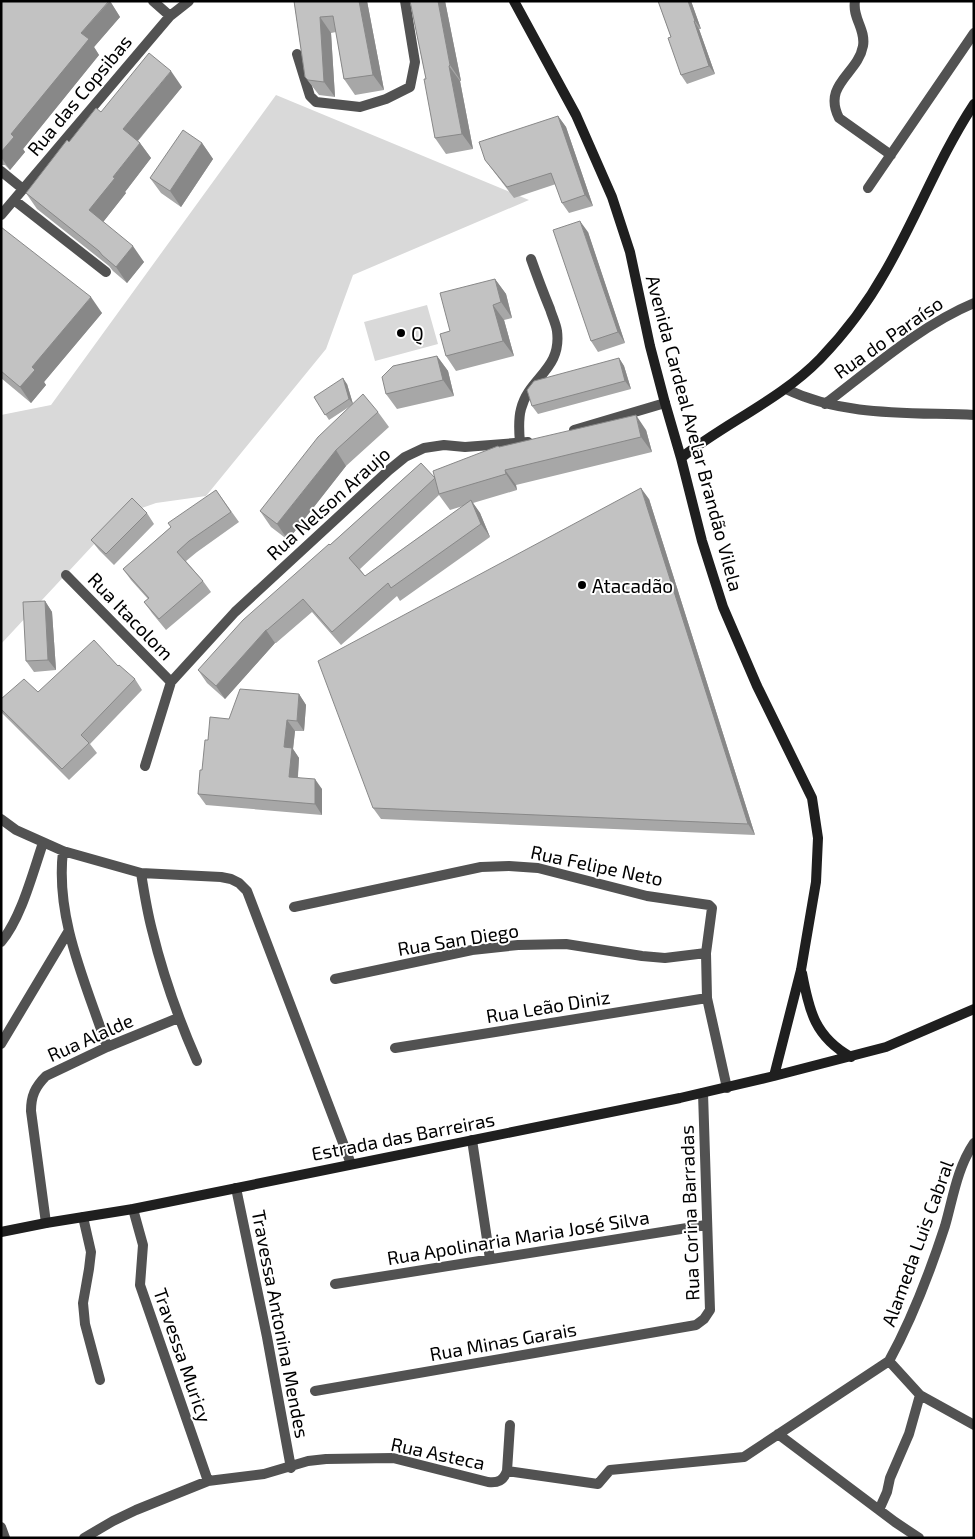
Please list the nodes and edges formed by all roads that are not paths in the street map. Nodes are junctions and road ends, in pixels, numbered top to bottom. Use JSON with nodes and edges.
{"nodes":[{"id":1,"x":153,"y":1,"type":"edge"},
{"id":2,"x":189,"y":1,"type":"edge"},
{"id":3,"x":405,"y":1,"type":"edge"},
{"id":4,"x":514,"y":1,"type":"edge"},
{"id":5,"x":855,"y":1,"type":"edge"},
{"id":6,"x":170,"y":16,"type":"junction"},
{"id":7,"x":974,"y":33,"type":"edge"},
{"id":8,"x":296,"y":54,"type":"dead end"},
{"id":9,"x":974,"y":104,"type":"edge"},
{"id":10,"x":891,"y":155,"type":"junction"},
{"id":11,"x":1,"y":171,"type":"edge"},
{"id":12,"x":868,"y":188,"type":"dead end"},
{"id":13,"x":23,"y":189,"type":"junction"},
{"id":14,"x":14,"y":200,"type":"junction"},
{"id":15,"x":1,"y":215,"type":"edge"},
{"id":16,"x":531,"y":259,"type":"dead end"},
{"id":17,"x":106,"y":272,"type":"edge"},
{"id":18,"x":974,"y":303,"type":"edge"},
{"id":19,"x":786,"y":389,"type":"junction"},
{"id":20,"x":665,"y":403,"type":"junction"},
{"id":21,"x":825,"y":404,"type":"junction"},
{"id":22,"x":974,"y":414,"type":"edge"},
{"id":23,"x":563,"y":434,"type":"edge"},
{"id":24,"x":537,"y":440,"type":"edge"},
{"id":25,"x":520,"y":443,"type":"junction"},
{"id":26,"x":681,"y":458,"type":"junction"},
{"id":27,"x":66,"y":575,"type":"dead end"},
{"id":28,"x":170,"y":682,"type":"junction"},
{"id":29,"x":145,"y":766,"type":"dead end"},
{"id":30,"x":2,"y":820,"type":"edge"},
{"id":31,"x":43,"y":843,"type":"junction"},
{"id":32,"x":63,"y":851,"type":"junction"},
{"id":33,"x":141,"y":873,"type":"junction"},
{"id":34,"x":294,"y":907,"type":"dead end"},
{"id":35,"x":68,"y":932,"type":"junction"},
{"id":36,"x":1,"y":942,"type":"edge"},
{"id":37,"x":706,"y":953,"type":"junction"},
{"id":38,"x":801,"y":970,"type":"junction"},
{"id":39,"x":335,"y":979,"type":"dead end"},
{"id":40,"x":707,"y":998,"type":"junction"},
{"id":41,"x":974,"y":1008,"type":"edge"},
{"id":42,"x":178,"y":1018,"type":"junction"},
{"id":43,"x":1,"y":1044,"type":"edge"},
{"id":44,"x":107,"y":1046,"type":"junction"},
{"id":45,"x":395,"y":1048,"type":"dead end"},
{"id":46,"x":851,"y":1057,"type":"junction"},
{"id":47,"x":196,"y":1061,"type":"dead end"},
{"id":48,"x":774,"y":1076,"type":"junction"},
{"id":49,"x":727,"y":1088,"type":"junction"},
{"id":50,"x":703,"y":1093,"type":"junction"},
{"id":51,"x":472,"y":1140,"type":"junction"},
{"id":52,"x":974,"y":1143,"type":"edge"},
{"id":53,"x":351,"y":1164,"type":"junction"},
{"id":54,"x":236,"y":1188,"type":"junction"},
{"id":55,"x":134,"y":1209,"type":"junction"},
{"id":56,"x":83,"y":1217,"type":"junction"},
{"id":57,"x":46,"y":1223,"type":"junction"},
{"id":58,"x":706,"y":1225,"type":"junction"},
{"id":59,"x":1,"y":1232,"type":"edge"},
{"id":60,"x":490,"y":1258,"type":"junction"},
{"id":61,"x":335,"y":1284,"type":"dead end"},
{"id":62,"x":696,"y":1325,"type":"joint"},
{"id":63,"x":889,"y":1361,"type":"junction"},
{"id":64,"x":100,"y":1380,"type":"dead end"},
{"id":65,"x":315,"y":1391,"type":"dead end"},
{"id":66,"x":920,"y":1395,"type":"junction"},
{"id":67,"x":510,"y":1425,"type":"dead end"},
{"id":68,"x":974,"y":1425,"type":"edge"},
{"id":69,"x":778,"y":1434,"type":"junction"},
{"id":70,"x":744,"y":1457,"type":"joint"},
{"id":71,"x":291,"y":1468,"type":"junction"},
{"id":72,"x":507,"y":1471,"type":"junction"},
{"id":73,"x":208,"y":1481,"type":"junction"},
{"id":74,"x":879,"y":1510,"type":"junction"},
{"id":75,"x":1,"y":1528,"type":"edge"},
{"id":76,"x":6,"y":1538,"type":"edge"},
{"id":77,"x":84,"y":1538,"type":"edge"},
{"id":78,"x":919,"y":1538,"type":"edge"}],
"edges":[{"from":1,"to":6,"type":"street"},
{"from":2,"to":6,"type":"street","name":"Rua das Copsibas"},
{"from":3,"to":8,"type":"street"},
{"from":4,"to":20,"type":"main road","name":"Avenida Cardeal Avelar Brandão Vilela"},
{"from":5,"to":10,"type":"street"},
{"from":6,"to":13,"type":"street","name":"Rua das Copsibas"},
{"from":7,"to":10,"type":"street"},
{"from":9,"to":19,"type":"main road"},
{"from":10,"to":12,"type":"street"},
{"from":11,"to":13,"type":"street"},
{"from":13,"to":14,"type":"street","name":"Rua das Copsibas"},
{"from":14,"to":15,"type":"street","name":"Rua das Copsibas"},
{"from":14,"to":17,"type":"street"},
{"from":16,"to":25,"type":"street"},
{"from":18,"to":21,"type":"street","name":"Rua do Paraíso"},
{"from":19,"to":21,"type":"street"},
{"from":19,"to":26,"type":"main road"},
{"from":20,"to":23,"type":"street"},
{"from":20,"to":26,"type":"main road","name":"Avenida Cardeal Avelar Brandão Vilela"},
{"from":21,"to":22,"type":"street"},
{"from":24,"to":25,"type":"street","name":"Rua Nelson Araujo"},
{"from":25,"to":28,"type":"street","name":"Rua Nelson Araujo"},
{"from":26,"to":38,"type":"main road","name":"Avenida Cardeal Avelar Brandão Vilela"},
{"from":27,"to":28,"type":"street","name":"Rua Itacolom"},
{"from":28,"to":29,"type":"street","name":"Rua Nelson Araujo"},
{"from":30,"to":31,"type":"street"},
{"from":31,"to":32,"type":"street"},
{"from":31,"to":36,"type":"street"},
{"from":32,"to":33,"type":"street"},
{"from":32,"to":35,"type":"street"},
{"from":33,"to":42,"type":"street"},
{"from":33,"to":53,"type":"street"},
{"from":34,"to":37,"type":"street","name":"Rua Felipe Neto"},
{"from":35,"to":43,"type":"street"},
{"from":35,"to":44,"type":"street"},
{"from":37,"to":39,"type":"street","name":"Rua San Diego"},
{"from":37,"to":40,"type":"street","name":"Rua Felipe Neto"},
{"from":38,"to":46,"type":"main road","name":"Avenida Cardeal Avelar Brandão Vilela"},
{"from":38,"to":48,"type":"main road","name":"Avenida Cardeal Avelar Brandão Vilela"},
{"from":40,"to":45,"type":"street","name":"Rua Leão Diniz"},
{"from":40,"to":49,"type":"street","name":"Rua Felipe Neto"},
{"from":41,"to":46,"type":"main road","name":"Estrada das Barreiras"},
{"from":42,"to":44,"type":"street","name":"Rua Alalde"},
{"from":42,"to":47,"type":"street"},
{"from":44,"to":57,"type":"street","name":"Rua Alalde"},
{"from":46,"to":48,"type":"main road","name":"Estrada das Barreiras"},
{"from":48,"to":49,"type":"main road","name":"Estrada das Barreiras"},
{"from":49,"to":50,"type":"main road","name":"Estrada das Barreiras"},
{"from":50,"to":51,"type":"main road","name":"Estrada das Barreiras"},
{"from":50,"to":58,"type":"street","name":"Rua Corina Barradas"},
{"from":51,"to":53,"type":"main road","name":"Estrada das Barreiras"},
{"from":51,"to":60,"type":"street"},
{"from":52,"to":63,"type":"street","name":"Alameda Luis Cabral"},
{"from":53,"to":54,"type":"main road","name":"Estrada das Barreiras"},
{"from":54,"to":55,"type":"main road","name":"Estrada das Barreiras"},
{"from":54,"to":71,"type":"street","name":"Travessa Antonina Mendes"},
{"from":55,"to":56,"type":"main road","name":"Estrada das Barreiras"},
{"from":55,"to":73,"type":"street","name":"Travessa Muricy"},
{"from":56,"to":57,"type":"main road","name":"Estrada das Barreiras"},
{"from":56,"to":64,"type":"street"},
{"from":57,"to":59,"type":"main road","name":"Estrada das Barreiras"},
{"from":58,"to":60,"type":"street","name":"Rua Apolinaria Maria José Silva"},
{"from":58,"to":62,"type":"street","name":"Rua Corina Barradas"},
{"from":60,"to":61,"type":"street","name":"Rua Apolinaria Maria José Silva"},
{"from":62,"to":65,"type":"street","name":"Rua Minas Garais"},
{"from":63,"to":66,"type":"street"},
{"from":63,"to":69,"type":"street","name":"Alameda Luis Cabral"},
{"from":66,"to":68,"type":"street"},
{"from":66,"to":74,"type":"street"},
{"from":67,"to":72,"type":"street","name":"Rua Asteca"},
{"from":69,"to":70,"type":"street","name":"Alameda Luis Cabral"},
{"from":69,"to":74,"type":"street"},
{"from":70,"to":72,"type":"street","name":"Rua Asteca"},
{"from":71,"to":72,"type":"street","name":"Rua Asteca"},
{"from":71,"to":73,"type":"street","name":"Rua Asteca"},
{"from":73,"to":77,"type":"street","name":"Rua Asteca"},
{"from":74,"to":78,"type":"street"},
{"from":75,"to":76,"type":"street"}]}
